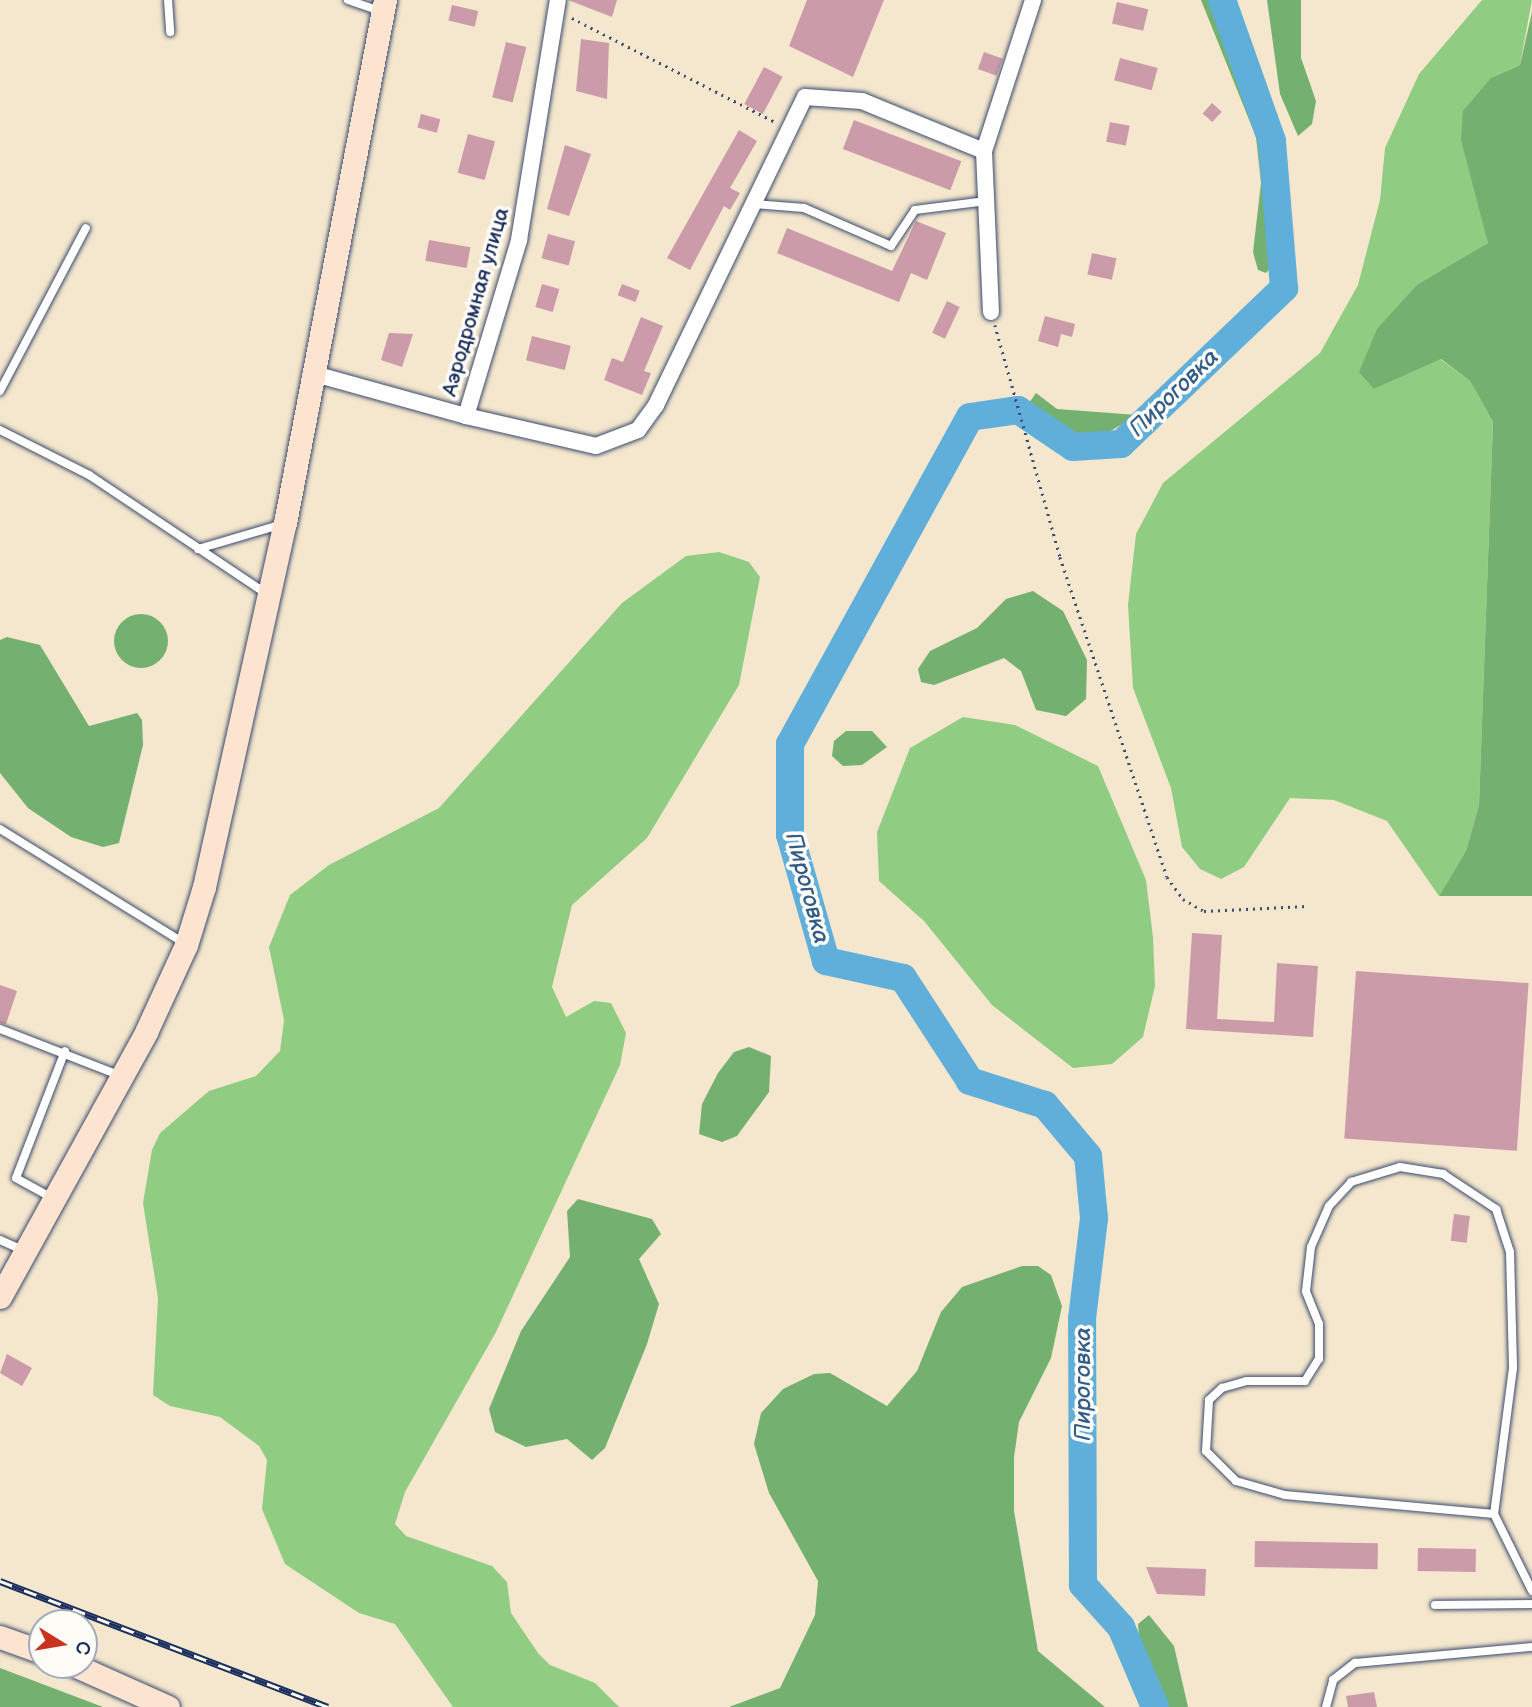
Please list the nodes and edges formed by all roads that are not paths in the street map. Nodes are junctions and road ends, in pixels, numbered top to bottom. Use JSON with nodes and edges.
{"nodes":[{"id":1,"x":168,"y":0,"type":"edge"},
{"id":2,"x":348,"y":0,"type":"edge"},
{"id":3,"x":1033,"y":0,"type":"edge"},
{"id":4,"x":557,"y":5,"type":"edge"},
{"id":5,"x":384,"y":6,"type":"edge"},
{"id":6,"x":170,"y":32,"type":"dead end"},
{"id":7,"x":984,"y":151,"type":"junction"},
{"id":8,"x":986,"y":201,"type":"junction"},
{"id":9,"x":750,"y":204,"type":"junction"},
{"id":10,"x":86,"y":228,"type":"dead end"},
{"id":11,"x":991,"y":312,"type":"road end"},
{"id":12,"x":312,"y":373,"type":"junction"},
{"id":13,"x":0,"y":391,"type":"edge"},
{"id":14,"x":466,"y":416,"type":"junction"},
{"id":15,"x":0,"y":430,"type":"edge"},
{"id":16,"x":285,"y":523,"type":"junction"},
{"id":17,"x":198,"y":549,"type":"junction"},
{"id":18,"x":270,"y":596,"type":"junction"},
{"id":19,"x":0,"y":829,"type":"edge"},
{"id":20,"x":186,"y":945,"type":"junction"},
{"id":21,"x":0,"y":1029,"type":"edge"},
{"id":22,"x":65,"y":1051,"type":"junction"},
{"id":23,"x":123,"y":1077,"type":"junction"},
{"id":24,"x":54,"y":1199,"type":"junction"},
{"id":25,"x":0,"y":1240,"type":"edge"},
{"id":26,"x":25,"y":1252,"type":"junction"},
{"id":27,"x":0,"y":1297,"type":"edge"},
{"id":28,"x":1494,"y":1514,"type":"junction"},
{"id":29,"x":1532,"y":1591,"type":"edge"},
{"id":30,"x":1532,"y":1604,"type":"edge"},
{"id":31,"x":1435,"y":1605,"type":"dead end"},
{"id":32,"x":0,"y":1637,"type":"edge"},
{"id":33,"x":28,"y":1647,"type":"edge"},
{"id":34,"x":1532,"y":1647,"type":"edge"},
{"id":35,"x":98,"y":1676,"type":"edge"},
{"id":36,"x":167,"y":1707,"type":"edge"},
{"id":37,"x":1326,"y":1707,"type":"edge"}],
"edges":[{"from":1,"to":6,"type":"lane"},
{"from":2,"to":5,"type":"lane"},
{"from":3,"to":7,"type":"street"},
{"from":4,"to":14,"type":"street","name":"Аэродромная улица"},
{"from":5,"to":12,"type":"main road"},
{"from":7,"to":8,"type":"street"},
{"from":7,"to":9,"type":"street"},
{"from":8,"to":9,"type":"lane"},
{"from":8,"to":11,"type":"street"},
{"from":9,"to":14,"type":"street"},
{"from":10,"to":13,"type":"lane"},
{"from":12,"to":14,"type":"street","name":"Аэродромная улица"},
{"from":12,"to":16,"type":"main road"},
{"from":15,"to":17,"type":"lane"},
{"from":16,"to":17,"type":"lane"},
{"from":16,"to":18,"type":"main road"},
{"from":17,"to":18,"type":"lane"},
{"from":18,"to":20,"type":"main road"},
{"from":19,"to":20,"type":"lane"},
{"from":20,"to":23,"type":"main road"},
{"from":21,"to":22,"type":"lane"},
{"from":22,"to":23,"type":"lane"},
{"from":22,"to":24,"type":"lane"},
{"from":23,"to":24,"type":"main road"},
{"from":24,"to":26,"type":"main road"},
{"from":25,"to":26,"type":"lane"},
{"from":26,"to":27,"type":"main road"},
{"from":28,"to":28,"type":"lane"},
{"from":28,"to":29,"type":"lane"},
{"from":30,"to":31,"type":"lane"},
{"from":32,"to":33,"type":"main road"},
{"from":34,"to":37,"type":"lane"},
{"from":35,"to":36,"type":"main road"}]}
